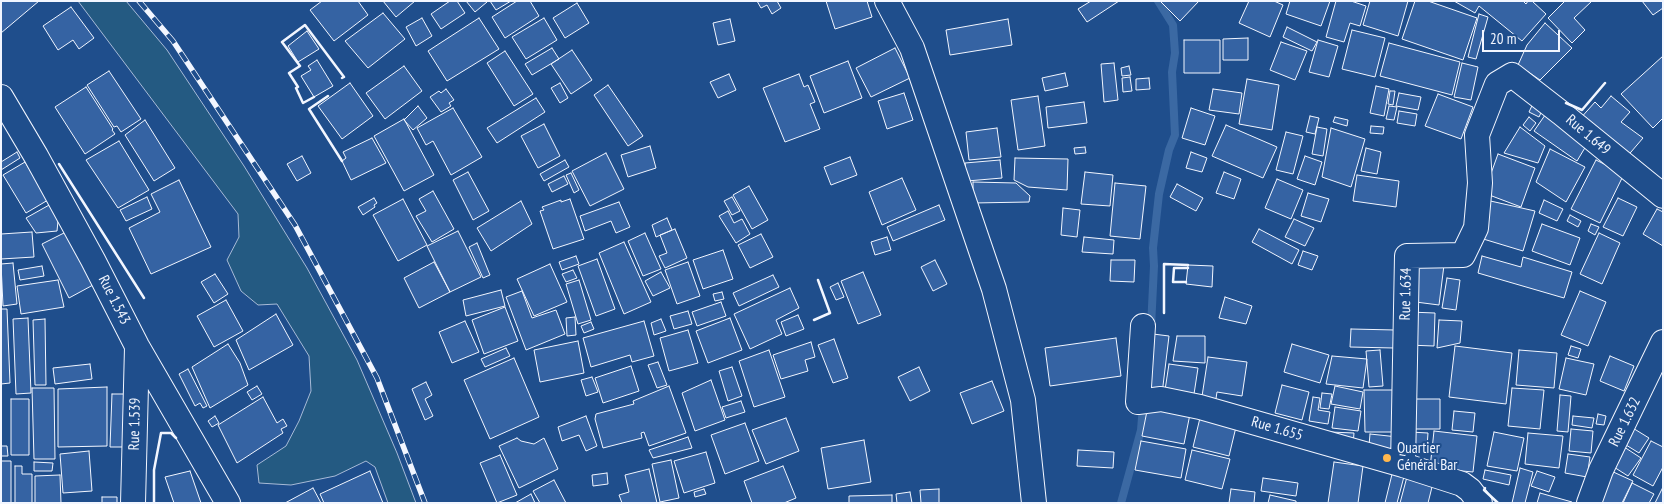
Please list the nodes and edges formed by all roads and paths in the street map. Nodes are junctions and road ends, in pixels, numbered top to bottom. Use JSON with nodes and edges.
{"nodes":[{"id":1,"x":887,"y":1,"type":"edge"},
{"id":2,"x":1512,"y":75,"type":"joint"},
{"id":3,"x":1,"y":97,"type":"edge"},
{"id":4,"x":1663,"y":196,"type":"edge"},
{"id":5,"x":1143,"y":326,"type":"dead end"},
{"id":6,"x":1663,"y":342,"type":"edge"},
{"id":7,"x":137,"y":346,"type":"junction"},
{"id":8,"x":1403,"y":465,"type":"junction"},
{"id":9,"x":133,"y":503,"type":"edge"},
{"id":10,"x":228,"y":503,"type":"edge"},
{"id":11,"x":1034,"y":503,"type":"edge"},
{"id":12,"x":1480,"y":503,"type":"edge"},
{"id":13,"x":1589,"y":503,"type":"edge"}],
"edges":[{"from":1,"to":11,"type":"street"},
{"from":2,"to":4,"type":"street","name":"Rue 1.649"},
{"from":2,"to":8,"type":"street","name":"Rue 1.634"},
{"from":3,"to":7,"type":"street","name":"Rue 1.543"},
{"from":5,"to":8,"type":"street","name":"Rue 1.655"},
{"from":6,"to":13,"type":"street","name":"Rue 1.632"},
{"from":7,"to":9,"type":"street","name":"Rue 1.539"},
{"from":7,"to":10,"type":"street","name":"Rue 1.543"},
{"from":8,"to":12,"type":"street","name":"Rue 1.655"}]}
